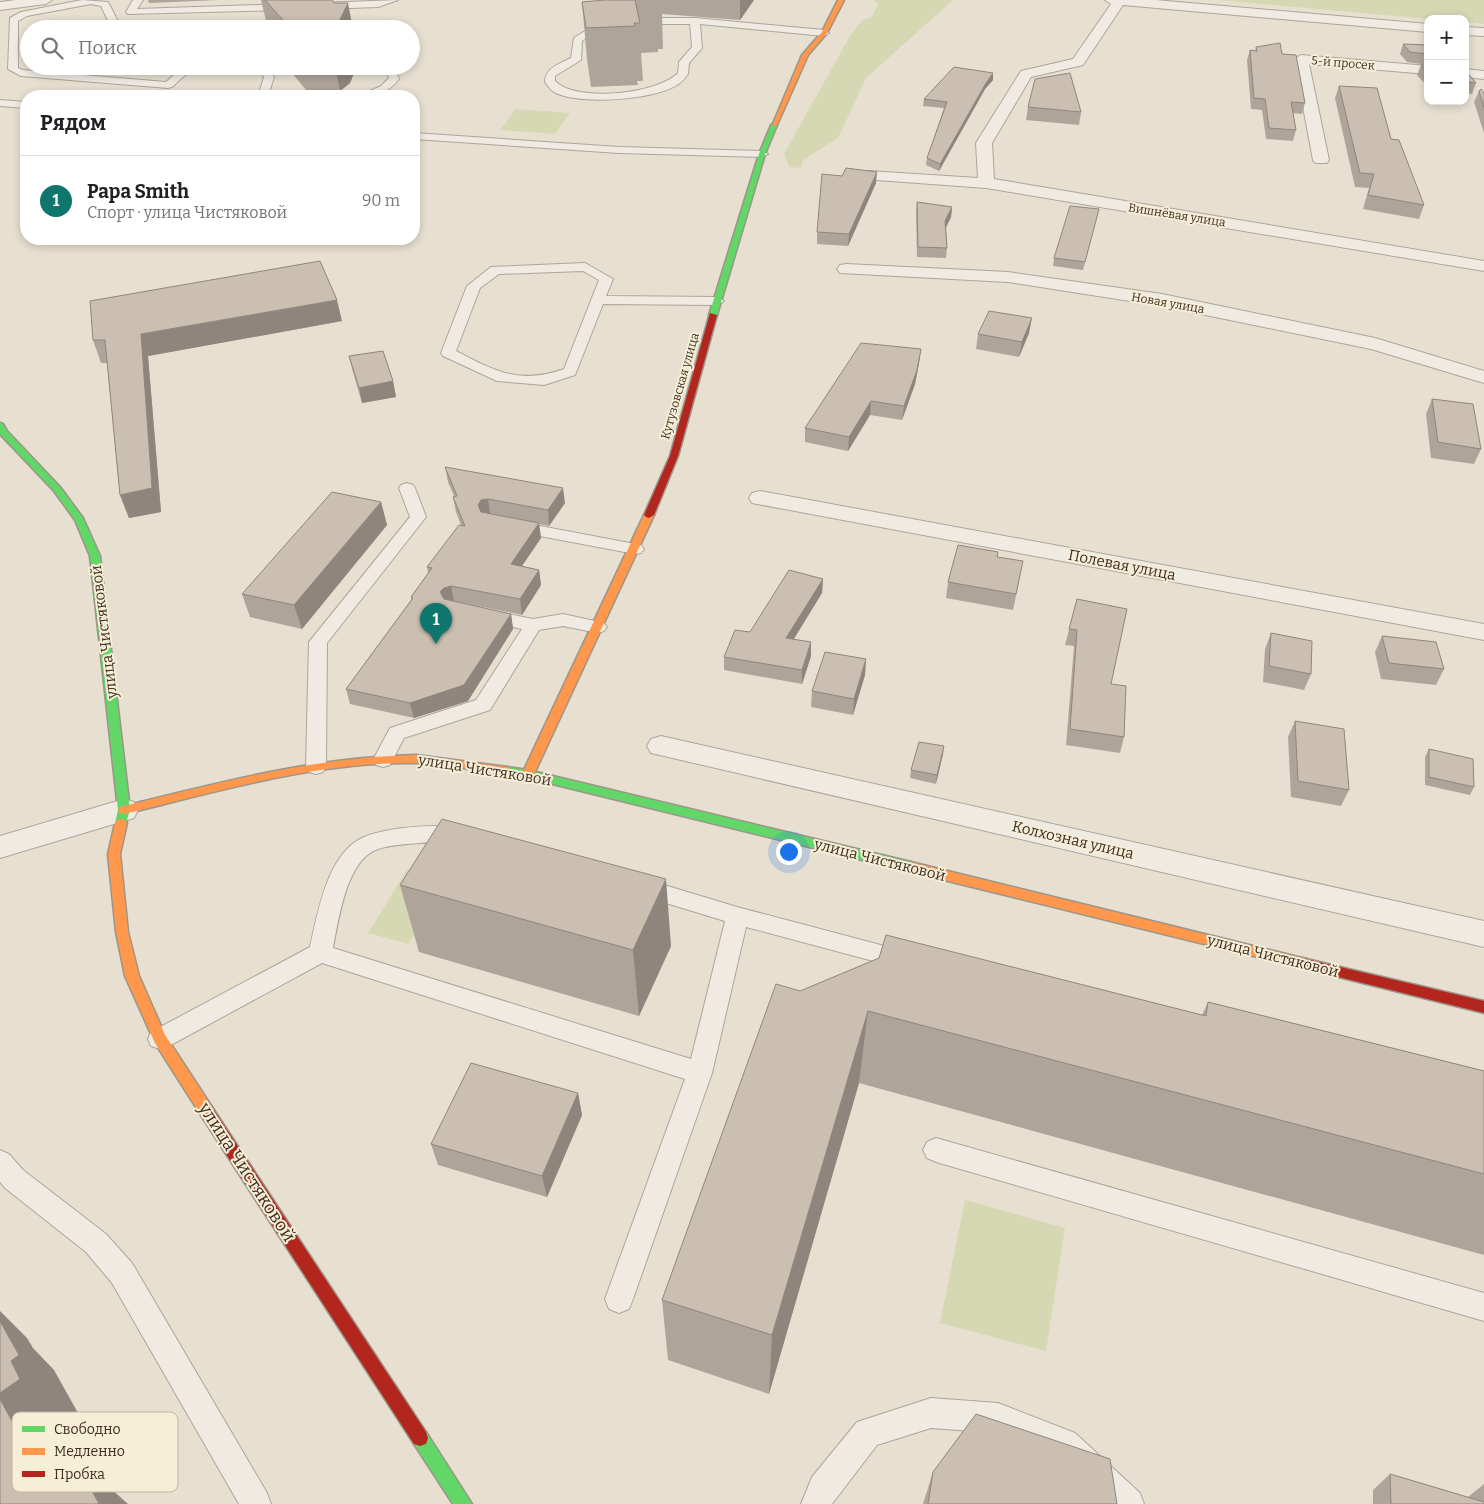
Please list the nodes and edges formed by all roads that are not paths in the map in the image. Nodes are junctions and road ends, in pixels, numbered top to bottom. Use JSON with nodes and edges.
{"nodes":[{"id":1,"x":46,"y":0,"type":"edge"},
{"id":2,"x":138,"y":0,"type":"edge"},
{"id":3,"x":393,"y":0,"type":"edge"},
{"id":4,"x":841,"y":0,"type":"edge"},
{"id":5,"x":1115,"y":0,"type":"edge"},
{"id":6,"x":95,"y":1,"type":"edge"},
{"id":7,"x":0,"y":6,"type":"edge"},
{"id":8,"x":113,"y":20,"type":"edge"},
{"id":9,"x":695,"y":21,"type":"junction"},
{"id":10,"x":1424,"y":28,"type":"edge"},
{"id":11,"x":1469,"y":31,"type":"edge"},
{"id":12,"x":1484,"y":32,"type":"edge"},
{"id":13,"x":824,"y":33,"type":"junction"},
{"id":14,"x":1424,"y":70,"type":"edge"},
{"id":15,"x":20,"y":72,"type":"edge"},
{"id":16,"x":1469,"y":73,"type":"edge"},
{"id":17,"x":46,"y":75,"type":"edge"},
{"id":18,"x":180,"y":75,"type":"edge"},
{"id":19,"x":268,"y":75,"type":"edge"},
{"id":20,"x":393,"y":75,"type":"edge"},
{"id":21,"x":1484,"y":75,"type":"edge"},
{"id":22,"x":265,"y":90,"type":"edge"},
{"id":23,"x":380,"y":90,"type":"edge"},
{"id":24,"x":0,"y":103,"type":"edge"},
{"id":25,"x":20,"y":105,"type":"edge"},
{"id":26,"x":420,"y":136,"type":"edge"},
{"id":27,"x":762,"y":154,"type":"junction"},
{"id":28,"x":1321,"y":160,"type":"dead end"},
{"id":29,"x":869,"y":176,"type":"edge"},
{"id":30,"x":986,"y":183,"type":"junction"},
{"id":31,"x":1484,"y":266,"type":"edge"},
{"id":32,"x":846,"y":268,"type":"dead end"},
{"id":33,"x":598,"y":300,"type":"junction"},
{"id":34,"x":717,"y":301,"type":"junction"},
{"id":35,"x":1484,"y":377,"type":"edge"},
{"id":36,"x":0,"y":426,"type":"edge"},
{"id":37,"x":407,"y":488,"type":"dead end"},
{"id":38,"x":760,"y":498,"type":"dead end"},
{"id":39,"x":499,"y":523,"type":"edge"},
{"id":40,"x":635,"y":549,"type":"junction"},
{"id":41,"x":472,"y":612,"type":"edge"},
{"id":42,"x":533,"y":625,"type":"junction"},
{"id":43,"x":598,"y":627,"type":"junction"},
{"id":44,"x":1484,"y":632,"type":"edge"},
{"id":45,"x":661,"y":746,"type":"dead end"},
{"id":46,"x":383,"y":760,"type":"junction"},
{"id":47,"x":316,"y":767,"type":"junction"},
{"id":48,"x":528,"y":774,"type":"junction"},
{"id":49,"x":124,"y":810,"type":"junction"},
{"id":50,"x":481,"y":843,"type":"edge"},
{"id":51,"x":0,"y":847,"type":"edge"},
{"id":52,"x":619,"y":880,"type":"edge"},
{"id":53,"x":737,"y":916,"type":"junction"},
{"id":54,"x":1484,"y":934,"type":"edge"},
{"id":55,"x":320,"y":953,"type":"junction"},
{"id":56,"x":928,"y":966,"type":"edge"},
{"id":57,"x":1484,"y":1007,"type":"edge"},
{"id":58,"x":160,"y":1039,"type":"junction"},
{"id":59,"x":700,"y":1073,"type":"junction"},
{"id":60,"x":936,"y":1150,"type":"dead end"},
{"id":61,"x":0,"y":1162,"type":"edge"},
{"id":62,"x":619,"y":1299,"type":"dead end"},
{"id":63,"x":1484,"y":1307,"type":"edge"},
{"id":64,"x":256,"y":1504,"type":"edge"},
{"id":65,"x":463,"y":1504,"type":"edge"},
{"id":66,"x":816,"y":1504,"type":"edge"},
{"id":67,"x":1129,"y":1504,"type":"edge"}],
"edges":[{"from":1,"to":7,"type":"street"},
{"from":2,"to":3,"type":"lane"},
{"from":4,"to":13,"type":"street","name":"Кутузовская улица"},
{"from":5,"to":10,"type":"street"},
{"from":5,"to":30,"type":"street"},
{"from":6,"to":8,"type":"lane"},
{"from":6,"to":15,"type":"lane"},
{"from":9,"to":9,"type":"lane"},
{"from":9,"to":13,"type":"lane"},
{"from":11,"to":12,"type":"street"},
{"from":13,"to":27,"type":"street","name":"Кутузовская улица"},
{"from":14,"to":28,"type":"street","name":"5-й просек"},
{"from":16,"to":21,"type":"street"},
{"from":17,"to":18,"type":"lane"},
{"from":19,"to":22,"type":"lane"},
{"from":20,"to":23,"type":"lane"},
{"from":24,"to":25,"type":"lane"},
{"from":26,"to":27,"type":"lane"},
{"from":27,"to":34,"type":"street","name":"Кутузовская улица"},
{"from":29,"to":30,"type":"street","name":"Вишнёвая улица"},
{"from":30,"to":31,"type":"street","name":"Вишнёвая улица"},
{"from":32,"to":35,"type":"street","name":"Новая улица"},
{"from":33,"to":33,"type":"lane"},
{"from":33,"to":34,"type":"lane"},
{"from":34,"to":40,"type":"street","name":"Кутузовская улица"},
{"from":36,"to":49,"type":"street","name":"улица Чистяковой"},
{"from":37,"to":47,"type":"lane"},
{"from":38,"to":44,"type":"street","name":"Полевая улица"},
{"from":39,"to":40,"type":"lane"},
{"from":40,"to":43,"type":"street","name":"Кутузовская улица"},
{"from":41,"to":42,"type":"lane"},
{"from":42,"to":43,"type":"lane"},
{"from":42,"to":46,"type":"lane"},
{"from":43,"to":48,"type":"street","name":"Кутузовская улица"},
{"from":45,"to":54,"type":"street","name":"Колхозная улица"},
{"from":46,"to":47,"type":"street","name":"улица Чистяковой"},
{"from":46,"to":48,"type":"street","name":"улица Чистяковой"},
{"from":47,"to":49,"type":"street","name":"улица Чистяковой"},
{"from":48,"to":57,"type":"street","name":"улица Чистяковой"},
{"from":49,"to":51,"type":"street"},
{"from":49,"to":58,"type":"street","name":"улица Чистяковой"},
{"from":50,"to":55,"type":"lane"},
{"from":52,"to":53,"type":"lane"},
{"from":53,"to":56,"type":"lane"},
{"from":53,"to":59,"type":"lane"},
{"from":55,"to":58,"type":"lane"},
{"from":55,"to":59,"type":"lane"},
{"from":58,"to":65,"type":"street","name":"улица Чистяковой"},
{"from":59,"to":62,"type":"lane"},
{"from":60,"to":63,"type":"lane"},
{"from":61,"to":64,"type":"lane"},
{"from":66,"to":67,"type":"lane"}]}
